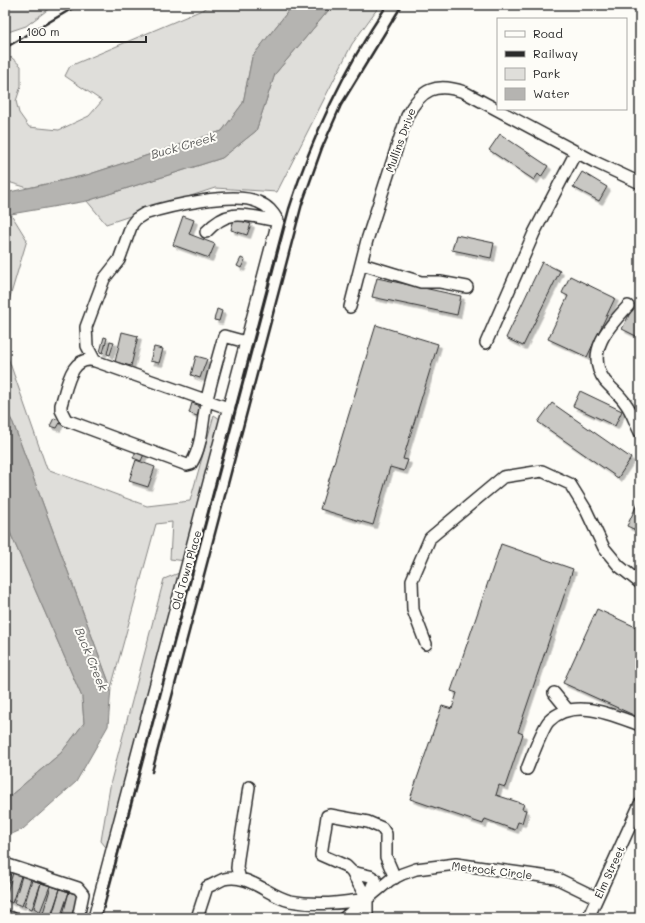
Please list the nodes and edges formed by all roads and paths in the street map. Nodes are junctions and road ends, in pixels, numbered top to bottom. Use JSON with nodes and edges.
{"nodes":[{"id":1,"x":427,"y":80,"type":"dead end"},
{"id":2,"x":438,"y":87,"type":"junction"},
{"id":3,"x":497,"y":110,"type":"edge"},
{"id":4,"x":498,"y":110,"type":"edge"},
{"id":5,"x":576,"y":152,"type":"junction"},
{"id":6,"x":640,"y":183,"type":"edge"},
{"id":7,"x":278,"y":221,"type":"junction"},
{"id":8,"x":206,"y":232,"type":"dead end"},
{"id":9,"x":362,"y":264,"type":"junction"},
{"id":10,"x":467,"y":287,"type":"dead end"},
{"id":11,"x":628,"y":306,"type":"dead end"},
{"id":12,"x":350,"y":307,"type":"dead end"},
{"id":13,"x":246,"y":342,"type":"junction"},
{"id":14,"x":486,"y":343,"type":"dead end"},
{"id":15,"x":96,"y":361,"type":"junction"},
{"id":16,"x":207,"y":400,"type":"junction"},
{"id":17,"x":228,"y":408,"type":"junction"},
{"id":18,"x":640,"y":432,"type":"edge"},
{"id":19,"x":640,"y":582,"type":"edge"},
{"id":20,"x":426,"y":644,"type":"dead end"},
{"id":21,"x":554,"y":693,"type":"dead end"},
{"id":22,"x":567,"y":709,"type":"junction"},
{"id":23,"x":640,"y":725,"type":"edge"},
{"id":24,"x":527,"y":769,"type":"dead end"},
{"id":25,"x":249,"y":787,"type":"dead end"},
{"id":26,"x":639,"y":808,"type":"edge"},
{"id":27,"x":5,"y":864,"type":"edge"},
{"id":28,"x":352,"y":872,"type":"junction"},
{"id":29,"x":395,"y":878,"type":"junction"},
{"id":30,"x":240,"y":879,"type":"junction"},
{"id":31,"x":367,"y":898,"type":"junction"},
{"id":32,"x":597,"y":898,"type":"junction"},
{"id":33,"x":5,"y":916,"type":"edge"},
{"id":34,"x":12,"y":918,"type":"edge"},
{"id":35,"x":78,"y":918,"type":"edge"},
{"id":36,"x":94,"y":918,"type":"edge"},
{"id":37,"x":198,"y":918,"type":"edge"},
{"id":38,"x":344,"y":918,"type":"edge"},
{"id":39,"x":363,"y":918,"type":"edge"},
{"id":40,"x":367,"y":918,"type":"edge"},
{"id":41,"x":588,"y":918,"type":"edge"}],
"edges":[{"from":1,"to":2,"type":"street"},
{"from":2,"to":3,"type":"street"},
{"from":2,"to":9,"type":"street","name":"Mullins Drive"},
{"from":4,"to":5,"type":"street"},
{"from":5,"to":6,"type":"street"},
{"from":5,"to":14,"type":"street"},
{"from":7,"to":8,"type":"street"},
{"from":7,"to":13,"type":"street","name":"Old Town Place"},
{"from":7,"to":15,"type":"street"},
{"from":9,"to":10,"type":"street"},
{"from":9,"to":12,"type":"street","name":"Mullins Drive"},
{"from":11,"to":18,"type":"street"},
{"from":13,"to":16,"type":"street"},
{"from":13,"to":17,"type":"street","name":"Old Town Place"},
{"from":15,"to":16,"type":"street"},
{"from":15,"to":16,"type":"street"},
{"from":16,"to":17,"type":"street"},
{"from":17,"to":36,"type":"street","name":"Old Town Place"},
{"from":19,"to":20,"type":"street"},
{"from":21,"to":22,"type":"street"},
{"from":22,"to":23,"type":"street"},
{"from":22,"to":24,"type":"street"},
{"from":25,"to":30,"type":"street"},
{"from":26,"to":32,"type":"street","name":"Elm Street"},
{"from":27,"to":35,"type":"street"},
{"from":28,"to":29,"type":"street"},
{"from":28,"to":31,"type":"street"},
{"from":28,"to":31,"type":"street"},
{"from":29,"to":31,"type":"street","name":"Metrock Circle"},
{"from":29,"to":32,"type":"street","name":"Metrock Circle"},
{"from":30,"to":31,"type":"street"},
{"from":30,"to":37,"type":"street"},
{"from":31,"to":38,"type":"street","name":"Metrock Circle"},
{"from":31,"to":39,"type":"street"},
{"from":31,"to":40,"type":"street"},
{"from":32,"to":41,"type":"street","name":"Elm Street"},
{"from":33,"to":34,"type":"street"}]}
